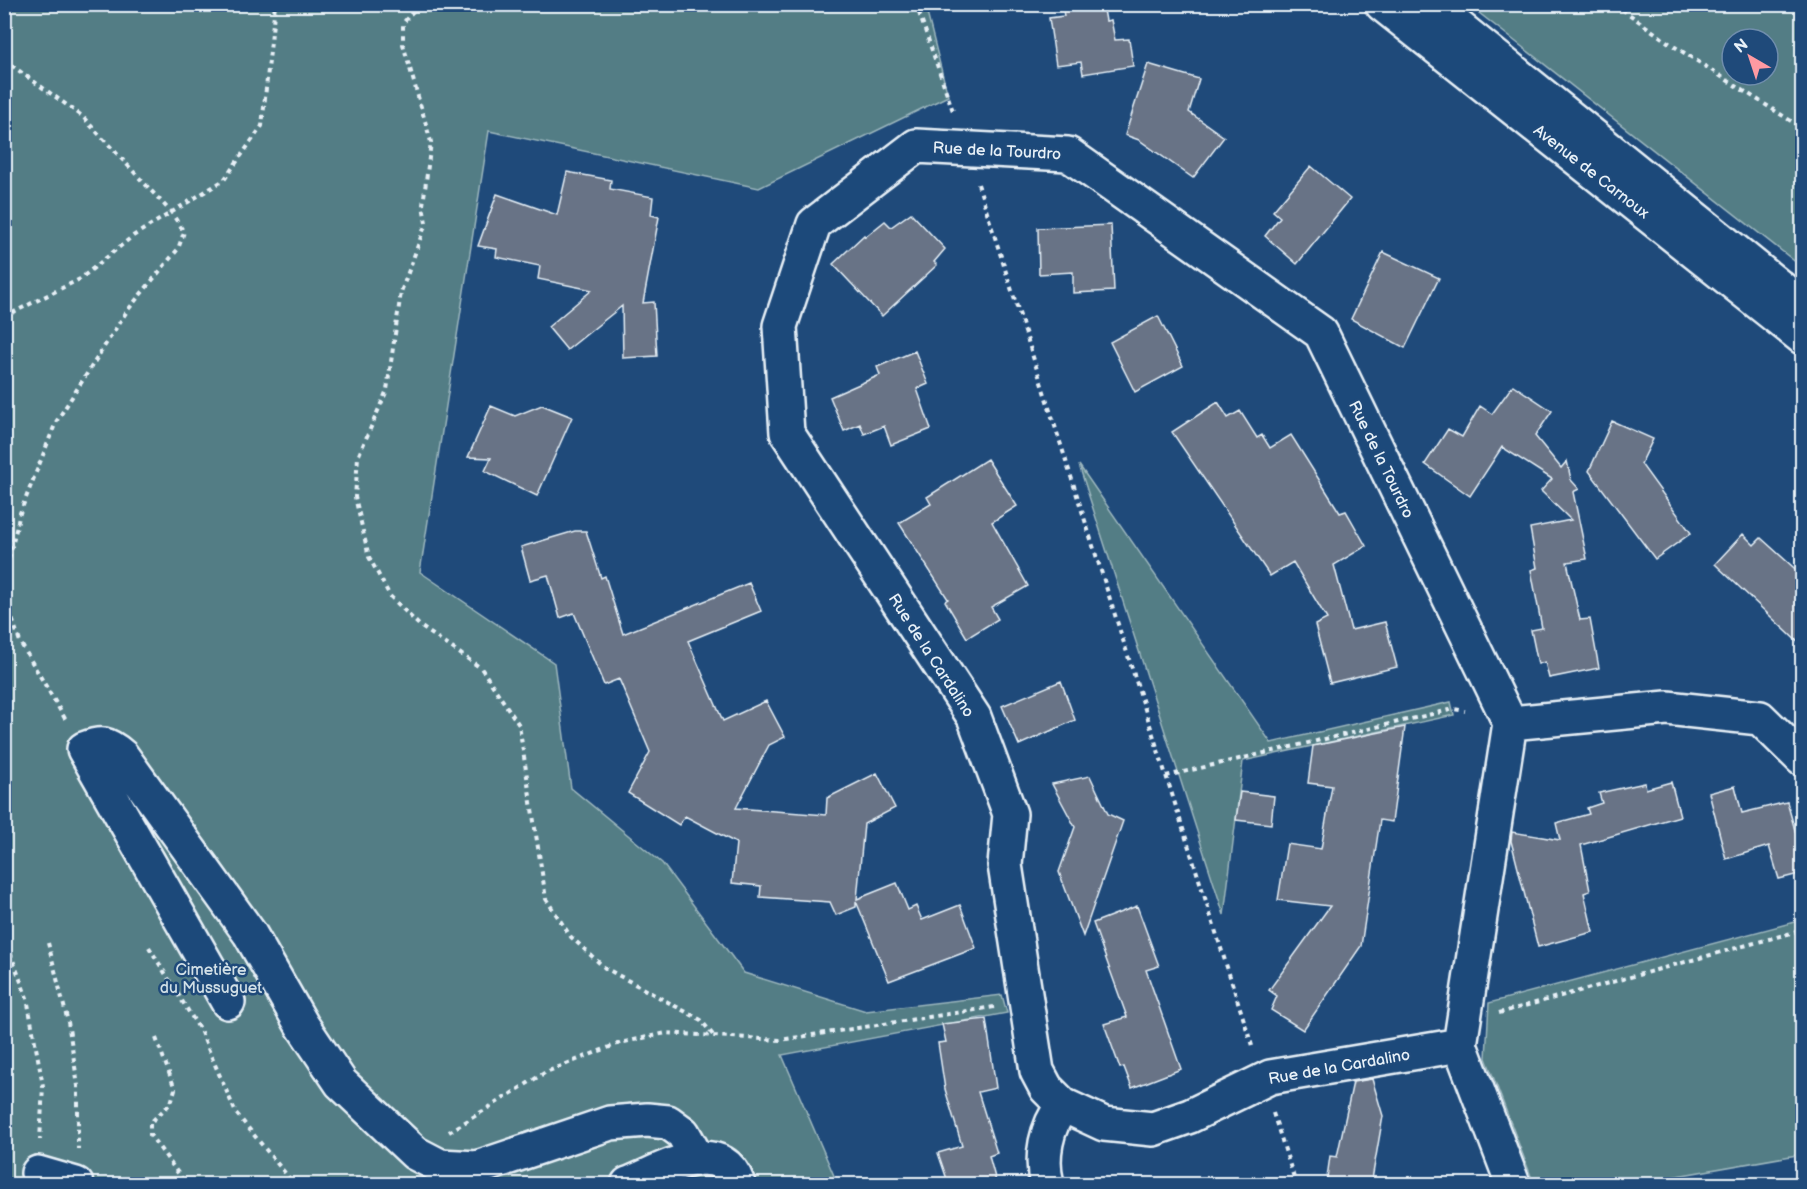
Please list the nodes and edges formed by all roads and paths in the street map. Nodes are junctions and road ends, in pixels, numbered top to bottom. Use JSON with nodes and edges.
{"nodes":[{"id":1,"x":275,"y":4,"type":"edge"},
{"id":2,"x":419,"y":4,"type":"edge"},
{"id":3,"x":882,"y":4,"type":"edge"},
{"id":4,"x":916,"y":4,"type":"edge"},
{"id":5,"x":1382,"y":4,"type":"edge"},
{"id":6,"x":1430,"y":4,"type":"edge"},
{"id":7,"x":1615,"y":4,"type":"edge"},
{"id":8,"x":919,"y":12,"type":"junction"},
{"id":9,"x":4,"y":60,"type":"edge"},
{"id":10,"x":1803,"y":128,"type":"edge"},
{"id":11,"x":916,"y":146,"type":"joint"},
{"id":12,"x":966,"y":148,"type":"junction"},
{"id":13,"x":171,"y":212,"type":"junction"},
{"id":14,"x":1803,"y":306,"type":"edge"},
{"id":15,"x":4,"y":317,"type":"edge"},
{"id":16,"x":1803,"y":337,"type":"edge"},
{"id":17,"x":4,"y":580,"type":"edge"},
{"id":18,"x":4,"y":594,"type":"edge"},
{"id":19,"x":1510,"y":723,"type":"junction"},
{"id":20,"x":84,"y":749,"type":"junction"},
{"id":21,"x":1803,"y":759,"type":"edge"},
{"id":22,"x":1166,"y":776,"type":"junction"},
{"id":23,"x":1803,"y":930,"type":"edge"},
{"id":24,"x":4,"y":936,"type":"edge"},
{"id":25,"x":48,"y":943,"type":"dead end"},
{"id":26,"x":149,"y":947,"type":"dead end"},
{"id":27,"x":228,"y":1002,"type":"dead end"},
{"id":28,"x":1026,"y":1002,"type":"junction"},
{"id":29,"x":1462,"y":1034,"type":"junction"},
{"id":30,"x":713,"y":1035,"type":"junction"},
{"id":31,"x":156,"y":1038,"type":"dead end"},
{"id":32,"x":1263,"y":1079,"type":"junction"},
{"id":33,"x":1063,"y":1105,"type":"junction"},
{"id":34,"x":415,"y":1153,"type":"junction"},
{"id":35,"x":697,"y":1158,"type":"junction"},
{"id":36,"x":38,"y":1173,"type":"joint"},
{"id":37,"x":76,"y":1184,"type":"edge"},
{"id":38,"x":186,"y":1185,"type":"edge"},
{"id":39,"x":294,"y":1185,"type":"edge"},
{"id":40,"x":628,"y":1185,"type":"edge"},
{"id":41,"x":738,"y":1185,"type":"edge"},
{"id":42,"x":1047,"y":1185,"type":"edge"},
{"id":43,"x":1296,"y":1185,"type":"edge"},
{"id":44,"x":1513,"y":1185,"type":"edge"}],
"edges":[{"from":1,"to":13,"type":"path"},
{"from":2,"to":30,"type":"path"},
{"from":3,"to":8,"type":"path"},
{"from":4,"to":8,"type":"path"},
{"from":5,"to":16,"type":"street","name":"Avenue de Carnoux"},
{"from":6,"to":14,"type":"street","name":"Avenue de Carnoux"},
{"from":7,"to":10,"type":"path"},
{"from":8,"to":12,"type":"path"},
{"from":9,"to":13,"type":"path"},
{"from":11,"to":12,"type":"street","name":"Rue de la Tourdro"},
{"from":11,"to":28,"type":"street","name":"Rue de la Cardalino"},
{"from":12,"to":19,"type":"street","name":"Rue de la Tourdro"},
{"from":12,"to":22,"type":"path"},
{"from":13,"to":15,"type":"path"},
{"from":13,"to":17,"type":"path"},
{"from":18,"to":20,"type":"path"},
{"from":19,"to":21,"type":"street"},
{"from":19,"to":22,"type":"path"},
{"from":19,"to":29,"type":"street"},
{"from":20,"to":27,"type":"street"},
{"from":20,"to":34,"type":"street"},
{"from":22,"to":32,"type":"path"},
{"from":23,"to":29,"type":"path"},
{"from":24,"to":36,"type":"path"},
{"from":25,"to":37,"type":"path"},
{"from":26,"to":39,"type":"path"},
{"from":28,"to":30,"type":"path"},
{"from":28,"to":33,"type":"street","name":"Rue de la Cardalino"},
{"from":29,"to":32,"type":"street","name":"Rue de la Cardalino"},
{"from":29,"to":44,"type":"street"},
{"from":30,"to":34,"type":"path"},
{"from":31,"to":38,"type":"path"},
{"from":32,"to":33,"type":"street","name":"Rue de la Cardalino"},
{"from":32,"to":43,"type":"path"},
{"from":33,"to":42,"type":"street"},
{"from":34,"to":35,"type":"street"},
{"from":35,"to":40,"type":"street"},
{"from":35,"to":41,"type":"street"},
{"from":36,"to":37,"type":"street"}]}
